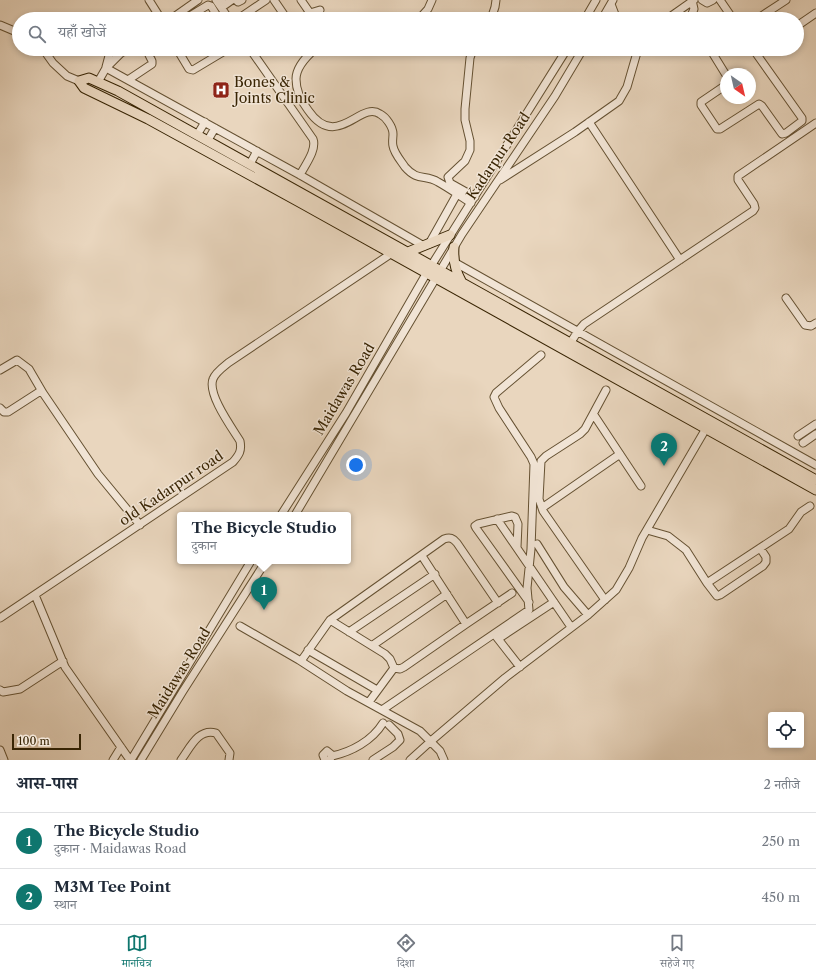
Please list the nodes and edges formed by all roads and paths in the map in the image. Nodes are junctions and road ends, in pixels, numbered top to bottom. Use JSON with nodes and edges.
{"nodes":[{"id":1,"x":149,"y":0,"type":"edge"},
{"id":2,"x":198,"y":0,"type":"edge"},
{"id":3,"x":216,"y":0,"type":"edge"},
{"id":4,"x":221,"y":0,"type":"edge"},
{"id":5,"x":232,"y":0,"type":"edge"},
{"id":6,"x":236,"y":0,"type":"edge"},
{"id":7,"x":242,"y":0,"type":"edge"},
{"id":8,"x":266,"y":0,"type":"edge"},
{"id":9,"x":274,"y":0,"type":"edge"},
{"id":10,"x":301,"y":0,"type":"edge"},
{"id":11,"x":432,"y":0,"type":"edge"},
{"id":12,"x":496,"y":0,"type":"edge"},
{"id":13,"x":596,"y":0,"type":"edge"},
{"id":14,"x":693,"y":0,"type":"edge"},
{"id":15,"x":702,"y":0,"type":"edge"},
{"id":16,"x":713,"y":0,"type":"edge"},
{"id":17,"x":720,"y":0,"type":"edge"},
{"id":18,"x":786,"y":0,"type":"edge"},
{"id":19,"x":612,"y":2,"type":"edge"},
{"id":20,"x":320,"y":10,"type":"dead end"},
{"id":21,"x":157,"y":12,"type":"edge"},
{"id":22,"x":181,"y":12,"type":"edge"},
{"id":23,"x":196,"y":12,"type":"edge"},
{"id":24,"x":215,"y":12,"type":"edge"},
{"id":25,"x":224,"y":12,"type":"edge"},
{"id":26,"x":248,"y":12,"type":"edge"},
{"id":27,"x":282,"y":12,"type":"edge"},
{"id":28,"x":309,"y":12,"type":"edge"},
{"id":29,"x":313,"y":12,"type":"edge"},
{"id":30,"x":425,"y":12,"type":"edge"},
{"id":31,"x":494,"y":12,"type":"edge"},
{"id":32,"x":589,"y":12,"type":"edge"},
{"id":33,"x":606,"y":12,"type":"edge"},
{"id":34,"x":615,"y":12,"type":"edge"},
{"id":35,"x":677,"y":12,"type":"edge"},
{"id":36,"x":693,"y":12,"type":"edge"},
{"id":37,"x":728,"y":12,"type":"edge"},
{"id":38,"x":768,"y":12,"type":"edge"},
{"id":39,"x":816,"y":13,"type":"edge"},
{"id":40,"x":804,"y":21,"type":"edge"},
{"id":41,"x":0,"y":25,"type":"edge"},
{"id":42,"x":12,"y":30,"type":"edge"},
{"id":43,"x":48,"y":56,"type":"edge"},
{"id":44,"x":109,"y":56,"type":"edge"},
{"id":45,"x":118,"y":56,"type":"edge"},
{"id":46,"x":149,"y":56,"type":"edge"},
{"id":47,"x":181,"y":56,"type":"edge"},
{"id":48,"x":216,"y":56,"type":"edge"},
{"id":49,"x":255,"y":56,"type":"edge"},
{"id":50,"x":308,"y":56,"type":"edge"},
{"id":51,"x":471,"y":56,"type":"edge"},
{"id":52,"x":563,"y":56,"type":"edge"},
{"id":53,"x":579,"y":56,"type":"edge"},
{"id":54,"x":636,"y":56,"type":"edge"},
{"id":55,"x":714,"y":56,"type":"edge"},
{"id":56,"x":758,"y":56,"type":"edge"},
{"id":57,"x":106,"y":68,"type":"junction"},
{"id":58,"x":722,"y":68,"type":"edge"},
{"id":59,"x":551,"y":76,"type":"junction"},
{"id":60,"x":128,"y":80,"type":"junction"},
{"id":61,"x":80,"y":81,"type":"junction"},
{"id":62,"x":98,"y":82,"type":"junction"},
{"id":63,"x":563,"y":82,"type":"junction"},
{"id":64,"x":720,"y":89,"type":"edge"},
{"id":65,"x":205,"y":122,"type":"junction"},
{"id":66,"x":589,"y":122,"type":"junction"},
{"id":67,"x":816,"y":123,"type":"edge"},
{"id":68,"x":215,"y":128,"type":"junction"},
{"id":69,"x":198,"y":135,"type":"junction"},
{"id":70,"x":208,"y":140,"type":"junction"},
{"id":71,"x":257,"y":151,"type":"junction"},
{"id":72,"x":250,"y":164,"type":"junction"},
{"id":73,"x":300,"y":175,"type":"junction"},
{"id":74,"x":496,"y":182,"type":"junction"},
{"id":75,"x":459,"y":193,"type":"junction"},
{"id":76,"x":473,"y":200,"type":"junction"},
{"id":77,"x":450,"y":235,"type":"junction"},
{"id":78,"x":426,"y":245,"type":"junction"},
{"id":79,"x":454,"y":247,"type":"junction"},
{"id":80,"x":404,"y":249,"type":"junction"},
{"id":81,"x":391,"y":254,"type":"junction"},
{"id":82,"x":680,"y":260,"type":"junction"},
{"id":83,"x":454,"y":262,"type":"junction"},
{"id":84,"x":432,"y":265,"type":"junction"},
{"id":85,"x":426,"y":274,"type":"junction"},
{"id":86,"x":438,"y":274,"type":"junction"},
{"id":87,"x":460,"y":281,"type":"junction"},
{"id":88,"x":786,"y":298,"type":"dead end"},
{"id":89,"x":816,"y":323,"type":"edge"},
{"id":90,"x":578,"y":331,"type":"junction"},
{"id":91,"x":571,"y":342,"type":"junction"},
{"id":92,"x":541,"y":355,"type":"dead end"},
{"id":93,"x":0,"y":370,"type":"edge"},
{"id":94,"x":606,"y":390,"type":"dead end"},
{"id":95,"x":43,"y":392,"type":"junction"},
{"id":96,"x":0,"y":408,"type":"edge"},
{"id":97,"x":594,"y":415,"type":"junction"},
{"id":98,"x":710,"y":420,"type":"junction"},
{"id":99,"x":814,"y":428,"type":"edge"},
{"id":100,"x":705,"y":429,"type":"junction"},
{"id":101,"x":798,"y":436,"type":"dead end"},
{"id":102,"x":803,"y":443,"type":"dead end"},
{"id":103,"x":620,"y":454,"type":"junction"},
{"id":104,"x":816,"y":465,"type":"edge"},
{"id":105,"x":813,"y":478,"type":"edge"},
{"id":106,"x":642,"y":486,"type":"dead end"},
{"id":107,"x":816,"y":490,"type":"edge"},
{"id":108,"x":810,"y":506,"type":"dead end"},
{"id":109,"x":542,"y":508,"type":"junction"},
{"id":110,"x":283,"y":512,"type":"edge"},
{"id":111,"x":297,"y":512,"type":"edge"},
{"id":112,"x":497,"y":519,"type":"junction"},
{"id":113,"x":140,"y":525,"type":"junction"},
{"id":114,"x":647,"y":530,"type":"junction"},
{"id":115,"x":537,"y":544,"type":"dead end"},
{"id":116,"x":517,"y":547,"type":"junction"},
{"id":117,"x":760,"y":548,"type":"junction"},
{"id":118,"x":422,"y":556,"type":"junction"},
{"id":119,"x":249,"y":564,"type":"edge"},
{"id":120,"x":264,"y":564,"type":"edge"},
{"id":121,"x":528,"y":565,"type":"junction"},
{"id":122,"x":434,"y":574,"type":"junction"},
{"id":123,"x":707,"y":583,"type":"junction"},
{"id":124,"x":35,"y":594,"type":"junction"},
{"id":125,"x":447,"y":594,"type":"junction"},
{"id":126,"x":512,"y":594,"type":"dead end"},
{"id":127,"x":605,"y":600,"type":"junction"},
{"id":128,"x":498,"y":602,"type":"junction"},
{"id":129,"x":529,"y":602,"type":"junction"},
{"id":130,"x":554,"y":602,"type":"junction"},
{"id":131,"x":588,"y":615,"type":"junction"},
{"id":132,"x":0,"y":618,"type":"edge"},
{"id":133,"x":330,"y":620,"type":"junction"},
{"id":134,"x":466,"y":624,"type":"junction"},
{"id":135,"x":240,"y":626,"type":"dead end"},
{"id":136,"x":571,"y":627,"type":"junction"},
{"id":137,"x":349,"y":632,"type":"junction"},
{"id":138,"x":496,"y":637,"type":"junction"},
{"id":139,"x":373,"y":645,"type":"junction"},
{"id":140,"x":308,"y":650,"type":"junction"},
{"id":141,"x":62,"y":661,"type":"junction"},
{"id":142,"x":301,"y":661,"type":"junction"},
{"id":143,"x":520,"y":667,"type":"junction"},
{"id":144,"x":394,"y":668,"type":"junction"},
{"id":145,"x":0,"y":690,"type":"edge"},
{"id":146,"x":377,"y":690,"type":"junction"},
{"id":147,"x":369,"y":702,"type":"junction"},
{"id":148,"x":385,"y":711,"type":"junction"},
{"id":149,"x":395,"y":717,"type":"junction"},
{"id":150,"x":386,"y":724,"type":"junction"},
{"id":151,"x":431,"y":741,"type":"junction"},
{"id":152,"x":121,"y":747,"type":"junction"},
{"id":153,"x":0,"y":750,"type":"edge"},
{"id":154,"x":327,"y":759,"type":"edge"},
{"id":155,"x":4,"y":760,"type":"edge"},
{"id":156,"x":113,"y":760,"type":"edge"},
{"id":157,"x":130,"y":760,"type":"edge"},
{"id":158,"x":141,"y":760,"type":"edge"},
{"id":159,"x":181,"y":760,"type":"edge"},
{"id":160,"x":229,"y":760,"type":"edge"},
{"id":161,"x":374,"y":760,"type":"edge"},
{"id":162,"x":410,"y":760,"type":"edge"},
{"id":163,"x":444,"y":760,"type":"edge"}],
"edges":[{"from":1,"to":21,"type":"street"},
{"from":2,"to":22,"type":"street"},
{"from":3,"to":25,"type":"street"},
{"from":4,"to":5,"type":"street"},
{"from":6,"to":7,"type":"street"},
{"from":8,"to":26,"type":"street"},
{"from":9,"to":27,"type":"street"},
{"from":10,"to":28,"type":"street"},
{"from":11,"to":30,"type":"street"},
{"from":12,"to":31,"type":"street"},
{"from":13,"to":32,"type":"street"},
{"from":14,"to":35,"type":"street"},
{"from":14,"to":36,"type":"street"},
{"from":15,"to":16,"type":"street"},
{"from":17,"to":37,"type":"street"},
{"from":18,"to":38,"type":"street"},
{"from":19,"to":33,"type":"street"},
{"from":19,"to":34,"type":"street"},
{"from":20,"to":29,"type":"street"},
{"from":23,"to":24,"type":"street"},
{"from":39,"to":40,"type":"street"},
{"from":41,"to":42,"type":"street"},
{"from":43,"to":61,"type":"street"},
{"from":44,"to":57,"type":"street"},
{"from":45,"to":57,"type":"street"},
{"from":46,"to":60,"type":"street"},
{"from":47,"to":48,"type":"street"},
{"from":49,"to":73,"type":"street"},
{"from":50,"to":75,"type":"street"},
{"from":51,"to":75,"type":"street"},
{"from":52,"to":59,"type":"street","name":"Kadarpur Road"},
{"from":53,"to":63,"type":"street","name":"Kadarpur Road"},
{"from":54,"to":66,"type":"street"},
{"from":55,"to":58,"type":"street"},
{"from":56,"to":64,"type":"street"},
{"from":57,"to":60,"type":"street"},
{"from":57,"to":62,"type":"street"},
{"from":59,"to":63,"type":"street"},
{"from":59,"to":76,"type":"street","name":"Kadarpur Road"},
{"from":60,"to":65,"type":"street"},
{"from":61,"to":62,"type":"main road"},
{"from":61,"to":81,"type":"main road"},
{"from":62,"to":69,"type":"main road"},
{"from":63,"to":74,"type":"street","name":"Kadarpur Road"},
{"from":65,"to":68,"type":"street"},
{"from":65,"to":69,"type":"street"},
{"from":66,"to":74,"type":"street"},
{"from":66,"to":82,"type":"street"},
{"from":67,"to":82,"type":"street"},
{"from":68,"to":70,"type":"street"},
{"from":68,"to":71,"type":"street"},
{"from":69,"to":70,"type":"main road"},
{"from":70,"to":72,"type":"main road"},
{"from":71,"to":72,"type":"street"},
{"from":71,"to":73,"type":"street"},
{"from":72,"to":80,"type":"main road"},
{"from":73,"to":78,"type":"street"},
{"from":74,"to":79,"type":"street","name":"Kadarpur Road"},
{"from":75,"to":76,"type":"street"},
{"from":75,"to":78,"type":"street"},
{"from":76,"to":77,"type":"street","name":"Kadarpur Road"},
{"from":77,"to":78,"type":"main road"},
{"from":77,"to":84,"type":"street","name":"Kadarpur Road"},
{"from":78,"to":80,"type":"main road"},
{"from":79,"to":83,"type":"main road"},
{"from":79,"to":86,"type":"street","name":"Kadarpur Road"},
{"from":80,"to":81,"type":"street","name":"old Kadarpur road"},
{"from":80,"to":84,"type":"main road"},
{"from":81,"to":85,"type":"main road"},
{"from":81,"to":113,"type":"street","name":"old Kadarpur road"},
{"from":82,"to":90,"type":"street"},
{"from":83,"to":87,"type":"main road"},
{"from":83,"to":90,"type":"street"},
{"from":84,"to":85,"type":"street","name":"Kadarpur Road"},
{"from":84,"to":86,"type":"main road"},
{"from":85,"to":86,"type":"main road"},
{"from":85,"to":110,"type":"street","name":"Maidawas Road"},
{"from":86,"to":87,"type":"main road"},
{"from":86,"to":100,"type":"main road"},
{"from":86,"to":111,"type":"street","name":"Maidawas Road"},
{"from":87,"to":91,"type":"main road"},
{"from":88,"to":89,"type":"street"},
{"from":90,"to":91,"type":"street"},
{"from":90,"to":104,"type":"street"},
{"from":91,"to":98,"type":"main road"},
{"from":92,"to":121,"type":"street"},
{"from":93,"to":95,"type":"street"},
{"from":94,"to":97,"type":"street"},
{"from":95,"to":96,"type":"street"},
{"from":95,"to":113,"type":"street"},
{"from":97,"to":103,"type":"street"},
{"from":97,"to":109,"type":"street"},
{"from":98,"to":100,"type":"street"},
{"from":98,"to":105,"type":"main road"},
{"from":99,"to":101,"type":"street"},
{"from":99,"to":102,"type":"street"},
{"from":100,"to":107,"type":"main road"},
{"from":100,"to":114,"type":"street"},
{"from":103,"to":106,"type":"street"},
{"from":103,"to":109,"type":"street"},
{"from":108,"to":117,"type":"street"},
{"from":109,"to":127,"type":"street"},
{"from":112,"to":116,"type":"street"},
{"from":112,"to":116,"type":"street"},
{"from":112,"to":129,"type":"street"},
{"from":113,"to":124,"type":"street","name":"old Kadarpur road"},
{"from":114,"to":123,"type":"street"},
{"from":114,"to":127,"type":"street"},
{"from":115,"to":131,"type":"street"},
{"from":116,"to":121,"type":"street"},
{"from":117,"to":123,"type":"street"},
{"from":117,"to":123,"type":"street"},
{"from":118,"to":122,"type":"street"},
{"from":118,"to":128,"type":"street"},
{"from":118,"to":133,"type":"street"},
{"from":119,"to":157,"type":"street","name":"Maidawas Road"},
{"from":120,"to":158,"type":"street","name":"Maidawas Road"},
{"from":121,"to":129,"type":"street"},
{"from":121,"to":130,"type":"street"},
{"from":122,"to":125,"type":"street"},
{"from":122,"to":137,"type":"street"},
{"from":124,"to":132,"type":"street","name":"old Kadarpur road"},
{"from":124,"to":141,"type":"street"},
{"from":125,"to":134,"type":"street"},
{"from":125,"to":139,"type":"street"},
{"from":126,"to":128,"type":"street"},
{"from":127,"to":131,"type":"street"},
{"from":128,"to":134,"type":"street"},
{"from":129,"to":138,"type":"street"},
{"from":130,"to":136,"type":"street"},
{"from":130,"to":138,"type":"street"},
{"from":131,"to":136,"type":"street"},
{"from":133,"to":137,"type":"street"},
{"from":133,"to":140,"type":"street"},
{"from":134,"to":144,"type":"street"},
{"from":135,"to":142,"type":"street"},
{"from":136,"to":143,"type":"street"},
{"from":137,"to":139,"type":"street"},
{"from":138,"to":143,"type":"street"},
{"from":138,"to":148,"type":"street"},
{"from":139,"to":144,"type":"street"},
{"from":140,"to":142,"type":"street"},
{"from":140,"to":146,"type":"street"},
{"from":141,"to":145,"type":"street"},
{"from":141,"to":152,"type":"street"},
{"from":142,"to":147,"type":"street"},
{"from":143,"to":151,"type":"street"},
{"from":144,"to":146,"type":"street"},
{"from":146,"to":147,"type":"street"},
{"from":147,"to":148,"type":"street"},
{"from":148,"to":149,"type":"street"},
{"from":148,"to":150,"type":"street"},
{"from":149,"to":150,"type":"street"},
{"from":149,"to":151,"type":"street"},
{"from":150,"to":154,"type":"street"},
{"from":150,"to":161,"type":"street"},
{"from":151,"to":162,"type":"street"},
{"from":151,"to":163,"type":"street"},
{"from":152,"to":156,"type":"street"},
{"from":152,"to":157,"type":"street"},
{"from":153,"to":155,"type":"street"},
{"from":159,"to":160,"type":"street"}]}
